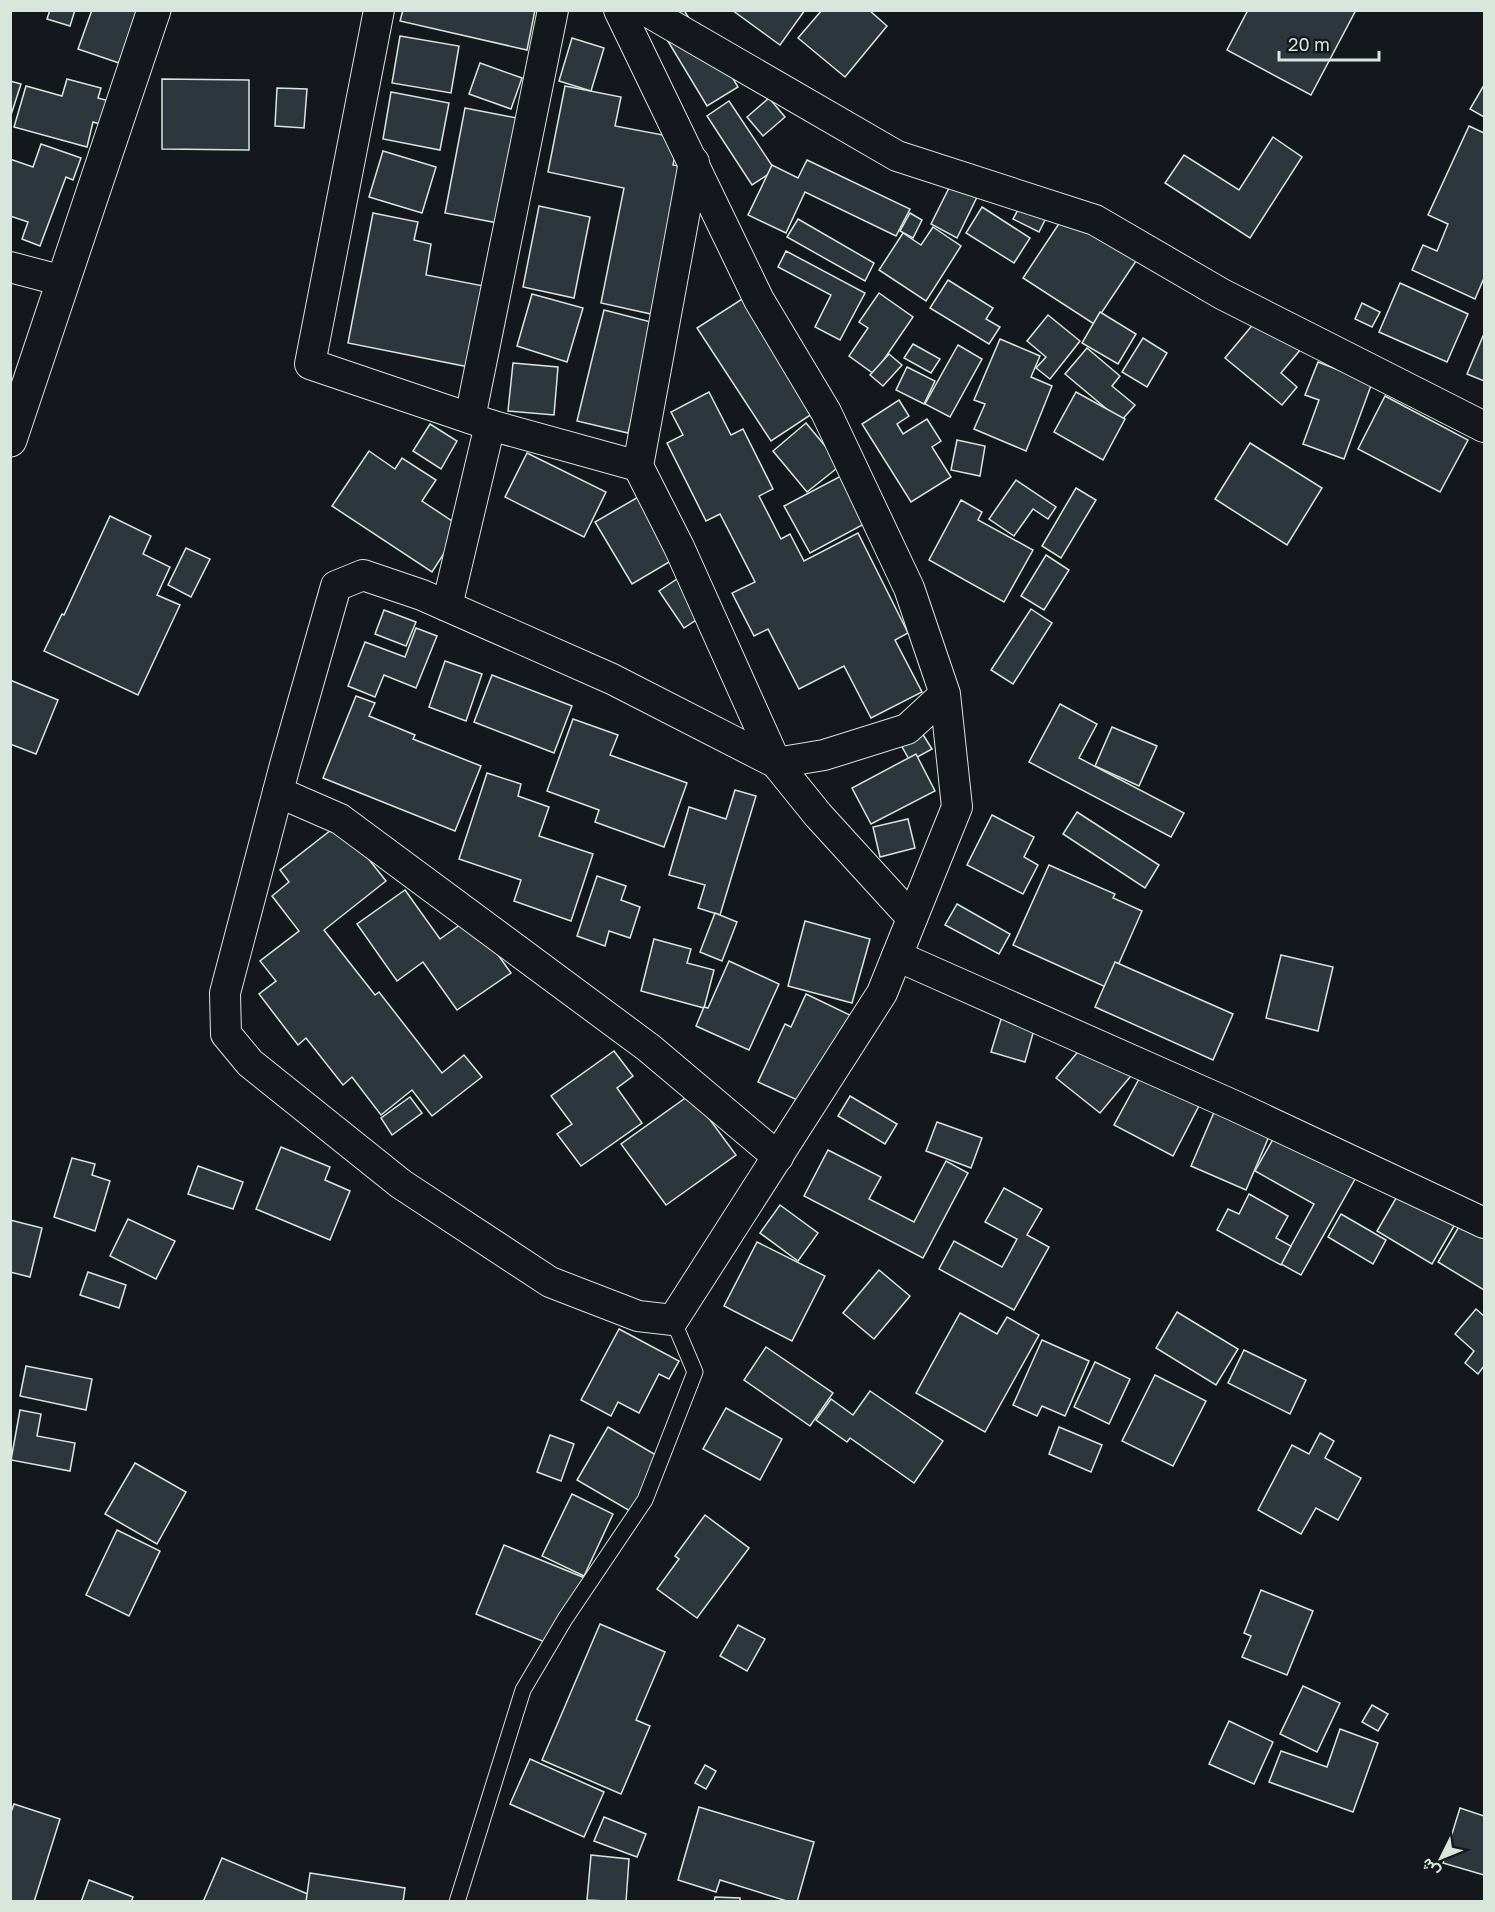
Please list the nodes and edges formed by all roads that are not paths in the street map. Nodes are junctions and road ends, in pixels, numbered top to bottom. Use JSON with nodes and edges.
{"nodes":[{"id":1,"x":154,"y":10,"type":"edge"},
{"id":2,"x":379,"y":10,"type":"edge"},
{"id":3,"x":553,"y":10,"type":"edge"},
{"id":4,"x":619,"y":10,"type":"edge"},
{"id":5,"x":645,"y":10,"type":"edge"},
{"id":6,"x":694,"y":162,"type":"junction"},
{"id":7,"x":10,"y":267,"type":"edge"},
{"id":8,"x":63,"y":281,"type":"junction"},
{"id":9,"x":480,"y":421,"type":"junction"},
{"id":10,"x":1485,"y":428,"type":"edge"},
{"id":11,"x":11,"y":439,"type":"edge"},
{"id":12,"x":638,"y":466,"type":"junction"},
{"id":13,"x":447,"y":606,"type":"junction"},
{"id":14,"x":945,"y":694,"type":"junction"},
{"id":15,"x":776,"y":762,"type":"junction"},
{"id":16,"x":278,"y":792,"type":"junction"},
{"id":17,"x":912,"y":918,"type":"junction"},
{"id":18,"x":897,"y":956,"type":"junction"},
{"id":19,"x":778,"y":1157,"type":"junction"},
{"id":20,"x":1485,"y":1223,"type":"edge"},
{"id":21,"x":673,"y":1320,"type":"junction"},
{"id":22,"x":457,"y":1902,"type":"edge"}],
"edges":[{"from":1,"to":8,"type":"main road"},
{"from":2,"to":9,"type":"street"},
{"from":3,"to":9,"type":"street"},
{"from":4,"to":6,"type":"street"},
{"from":5,"to":10,"type":"street"},
{"from":6,"to":12,"type":"street"},
{"from":6,"to":14,"type":"street"},
{"from":7,"to":8,"type":"street"},
{"from":8,"to":11,"type":"main road"},
{"from":9,"to":12,"type":"street"},
{"from":9,"to":13,"type":"street"},
{"from":12,"to":15,"type":"street"},
{"from":13,"to":15,"type":"street"},
{"from":13,"to":16,"type":"street"},
{"from":14,"to":15,"type":"street"},
{"from":14,"to":17,"type":"street"},
{"from":15,"to":17,"type":"street"},
{"from":16,"to":19,"type":"street"},
{"from":16,"to":21,"type":"street"},
{"from":17,"to":18,"type":"street"},
{"from":18,"to":19,"type":"street"},
{"from":18,"to":20,"type":"street"},
{"from":19,"to":21,"type":"street"},
{"from":21,"to":22,"type":"lane"}]}
